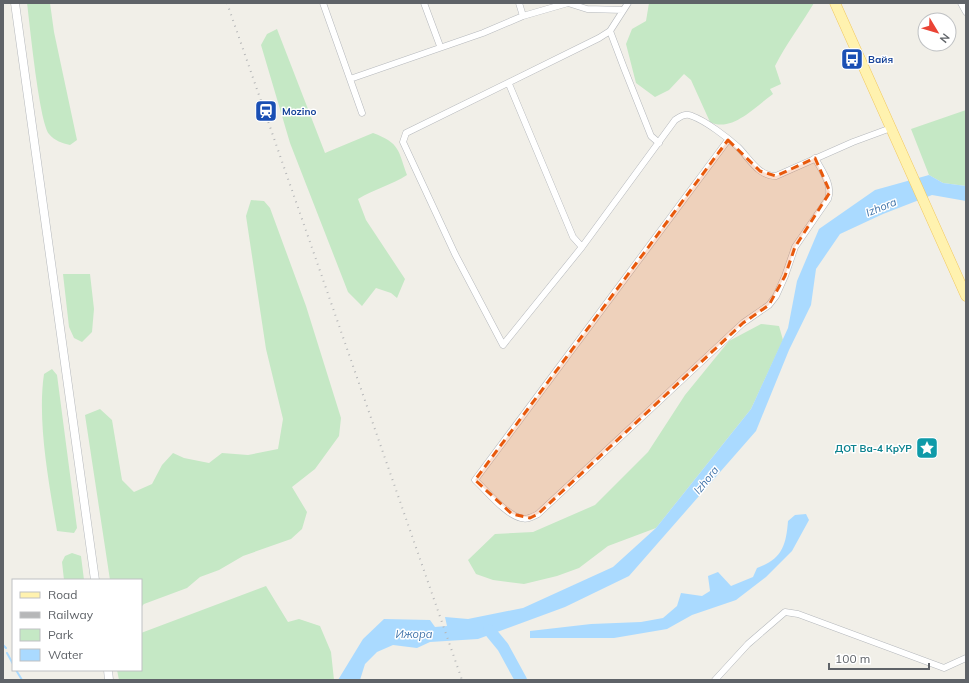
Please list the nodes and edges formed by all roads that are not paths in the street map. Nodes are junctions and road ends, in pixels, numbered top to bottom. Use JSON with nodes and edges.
{"nodes":[{"id":1,"x":15,"y":3,"type":"edge"},
{"id":2,"x":323,"y":3,"type":"edge"},
{"id":3,"x":424,"y":3,"type":"edge"},
{"id":4,"x":519,"y":3,"type":"edge"},
{"id":5,"x":628,"y":3,"type":"edge"},
{"id":6,"x":835,"y":3,"type":"edge"},
{"id":7,"x":961,"y":3,"type":"edge"},
{"id":8,"x":623,"y":10,"type":"junction"},
{"id":9,"x":966,"y":12,"type":"edge"},
{"id":10,"x":523,"y":16,"type":"junction"},
{"id":11,"x":610,"y":31,"type":"junction"},
{"id":12,"x":440,"y":46,"type":"junction"},
{"id":13,"x":350,"y":79,"type":"junction"},
{"id":14,"x":509,"y":84,"type":"junction"},
{"id":15,"x":362,"y":113,"type":"dead end"},
{"id":16,"x":891,"y":128,"type":"junction"},
{"id":17,"x":728,"y":140,"type":"junction"},
{"id":18,"x":658,"y":143,"type":"junction"},
{"id":19,"x":815,"y":158,"type":"junction"},
{"id":20,"x":582,"y":247,"type":"junction"},
{"id":21,"x":966,"y":296,"type":"edge"},
{"id":22,"x":95,"y":579,"type":"edge"},
{"id":23,"x":966,"y":658,"type":"edge"},
{"id":24,"x":715,"y":680,"type":"edge"}],
"edges":[{"from":1,"to":22,"type":"street"},
{"from":2,"to":13,"type":"street"},
{"from":3,"to":12,"type":"street"},
{"from":4,"to":10,"type":"street"},
{"from":5,"to":8,"type":"street"},
{"from":6,"to":16,"type":"main road"},
{"from":7,"to":9,"type":"street"},
{"from":8,"to":10,"type":"street"},
{"from":8,"to":11,"type":"street"},
{"from":10,"to":12,"type":"street"},
{"from":11,"to":14,"type":"street"},
{"from":11,"to":18,"type":"street"},
{"from":12,"to":13,"type":"street"},
{"from":13,"to":15,"type":"street"},
{"from":14,"to":20,"type":"street"},
{"from":14,"to":20,"type":"street"},
{"from":16,"to":19,"type":"street"},
{"from":16,"to":21,"type":"main road"},
{"from":17,"to":18,"type":"street"},
{"from":17,"to":19,"type":"street"},
{"from":17,"to":19,"type":"street"},
{"from":18,"to":20,"type":"street"},
{"from":23,"to":24,"type":"street"}]}
